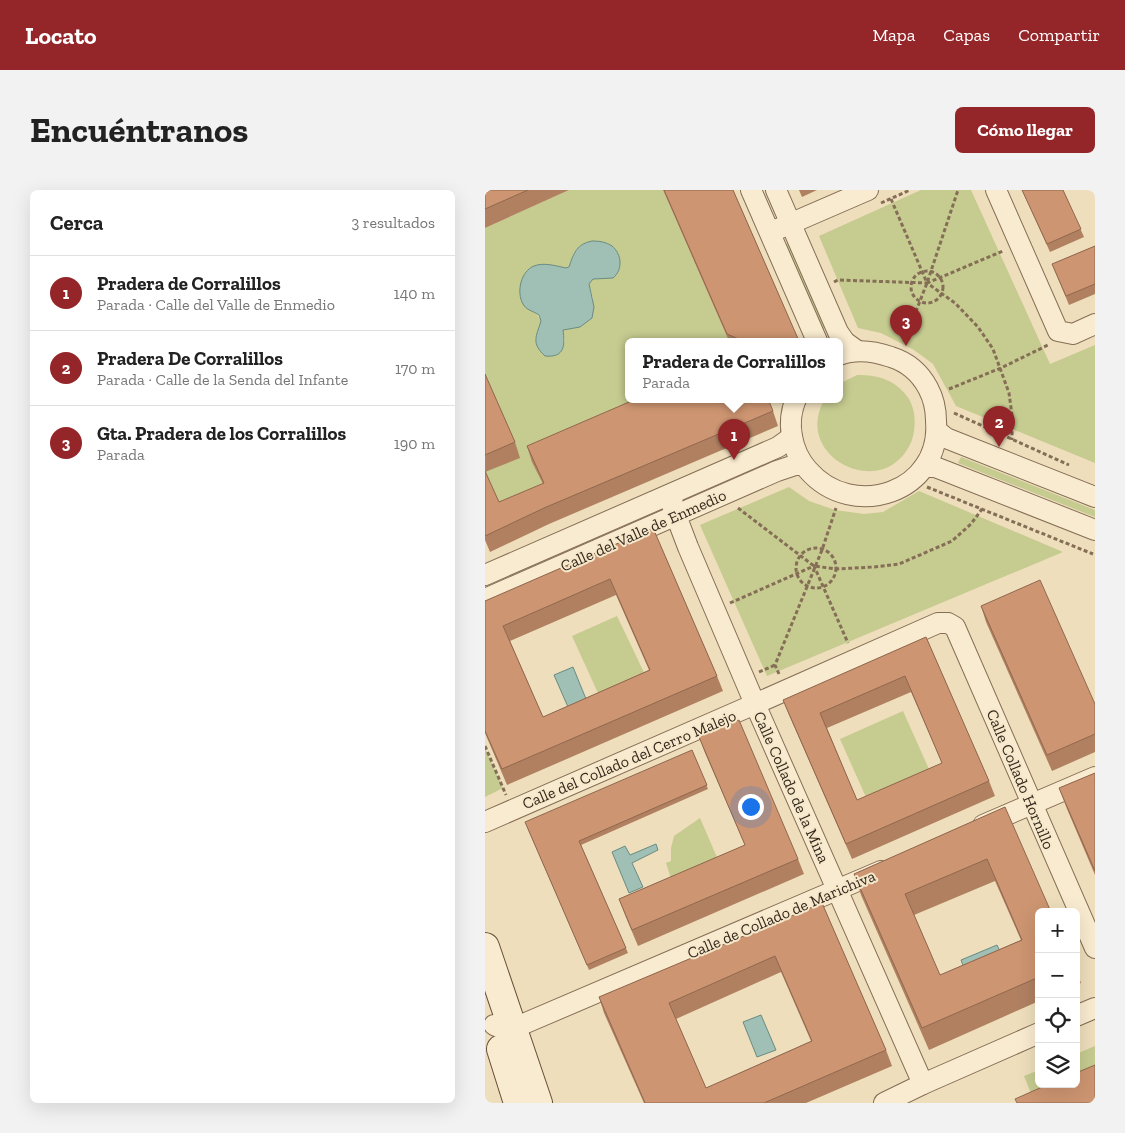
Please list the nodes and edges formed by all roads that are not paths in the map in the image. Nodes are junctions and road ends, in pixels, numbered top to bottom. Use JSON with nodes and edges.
{"nodes":[{"id":1,"x":751,"y":190,"type":"edge"},
{"id":2,"x":776,"y":190,"type":"edge"},
{"id":3,"x":996,"y":190,"type":"edge"},
{"id":4,"x":871,"y":198,"type":"edge"},
{"id":5,"x":791,"y":223,"type":"junction"},
{"id":6,"x":769,"y":232,"type":"junction"},
{"id":7,"x":1095,"y":324,"type":"edge"},
{"id":8,"x":816,"y":338,"type":"edge"},
{"id":9,"x":842,"y":338,"type":"edge"},
{"id":10,"x":843,"y":339,"type":"edge"},
{"id":11,"x":847,"y":353,"type":"edge"},
{"id":12,"x":795,"y":403,"type":"edge"},
{"id":13,"x":937,"y":431,"type":"junction"},
{"id":14,"x":792,"y":437,"type":"junction"},
{"id":15,"x":803,"y":464,"type":"junction"},
{"id":16,"x":917,"y":474,"type":"junction"},
{"id":17,"x":673,"y":494,"type":"junction"},
{"id":18,"x":1095,"y":498,"type":"edge"},
{"id":19,"x":675,"y":516,"type":"junction"},
{"id":20,"x":1095,"y":530,"type":"edge"},
{"id":21,"x":485,"y":575,"type":"edge"},
{"id":22,"x":485,"y":599,"type":"edge"},
{"id":23,"x":938,"y":623,"type":"joint"},
{"id":24,"x":755,"y":704,"type":"junction"},
{"id":25,"x":1095,"y":777,"type":"edge"},
{"id":26,"x":1032,"y":803,"type":"junction"},
{"id":27,"x":485,"y":822,"type":"edge"},
{"id":28,"x":963,"y":834,"type":"edge"},
{"id":29,"x":901,"y":862,"type":"edge"},
{"id":30,"x":839,"y":890,"type":"junction"},
{"id":31,"x":485,"y":947,"type":"edge"},
{"id":32,"x":1095,"y":948,"type":"edge"},
{"id":33,"x":485,"y":1000,"type":"edge"},
{"id":34,"x":1095,"y":1008,"type":"edge"},
{"id":35,"x":1080,"y":1014,"type":"edge"},
{"id":36,"x":504,"y":1027,"type":"junction"},
{"id":37,"x":1035,"y":1035,"type":"edge"},
{"id":38,"x":923,"y":1084,"type":"junction"},
{"id":39,"x":518,"y":1103,"type":"edge"},
{"id":40,"x":538,"y":1103,"type":"edge"},
{"id":41,"x":884,"y":1103,"type":"edge"}],
"edges":[{"from":1,"to":6,"type":"street"},
{"from":2,"to":5,"type":"street"},
{"from":3,"to":7,"type":"street"},
{"from":4,"to":5,"type":"street"},
{"from":5,"to":6,"type":"street"},
{"from":5,"to":9,"type":"street"},
{"from":6,"to":8,"type":"street"},
{"from":10,"to":11,"type":"street"},
{"from":11,"to":13,"type":"street"},
{"from":12,"to":14,"type":"street"},
{"from":13,"to":16,"type":"street"},
{"from":13,"to":18,"type":"street"},
{"from":14,"to":15,"type":"street"},
{"from":14,"to":17,"type":"street","name":"Calle del Valle de Enmedio"},
{"from":15,"to":16,"type":"street"},
{"from":15,"to":19,"type":"street","name":"Calle del Valle de Enmedio"},
{"from":16,"to":20,"type":"street"},
{"from":17,"to":19,"type":"street","name":"Calle Collado de la Mina"},
{"from":17,"to":21,"type":"street","name":"Calle del Valle de Enmedio"},
{"from":19,"to":22,"type":"street","name":"Calle del Valle de Enmedio"},
{"from":19,"to":24,"type":"street","name":"Calle Collado de la Mina"},
{"from":23,"to":24,"type":"street","name":"Calle del Collado del Cerro Malejo"},
{"from":23,"to":26,"type":"street","name":"Calle Collado Hornillo"},
{"from":24,"to":27,"type":"street","name":"Calle del Collado del Cerro Malejo"},
{"from":24,"to":30,"type":"street","name":"Calle Collado de la Mina"},
{"from":25,"to":26,"type":"street"},
{"from":26,"to":28,"type":"street"},
{"from":26,"to":32,"type":"street","name":"Calle Collado Hornillo"},
{"from":29,"to":30,"type":"street","name":"Calle de Collado de Marichiva"},
{"from":30,"to":36,"type":"street","name":"Calle de Collado de Marichiva"},
{"from":30,"to":38,"type":"street","name":"Calle Collado de la Mina"},
{"from":31,"to":36,"type":"main road"},
{"from":33,"to":36,"type":"main road"},
{"from":34,"to":35,"type":"street"},
{"from":36,"to":39,"type":"main road"},
{"from":36,"to":40,"type":"main road"},
{"from":37,"to":38,"type":"street"},
{"from":38,"to":41,"type":"street"}]}
